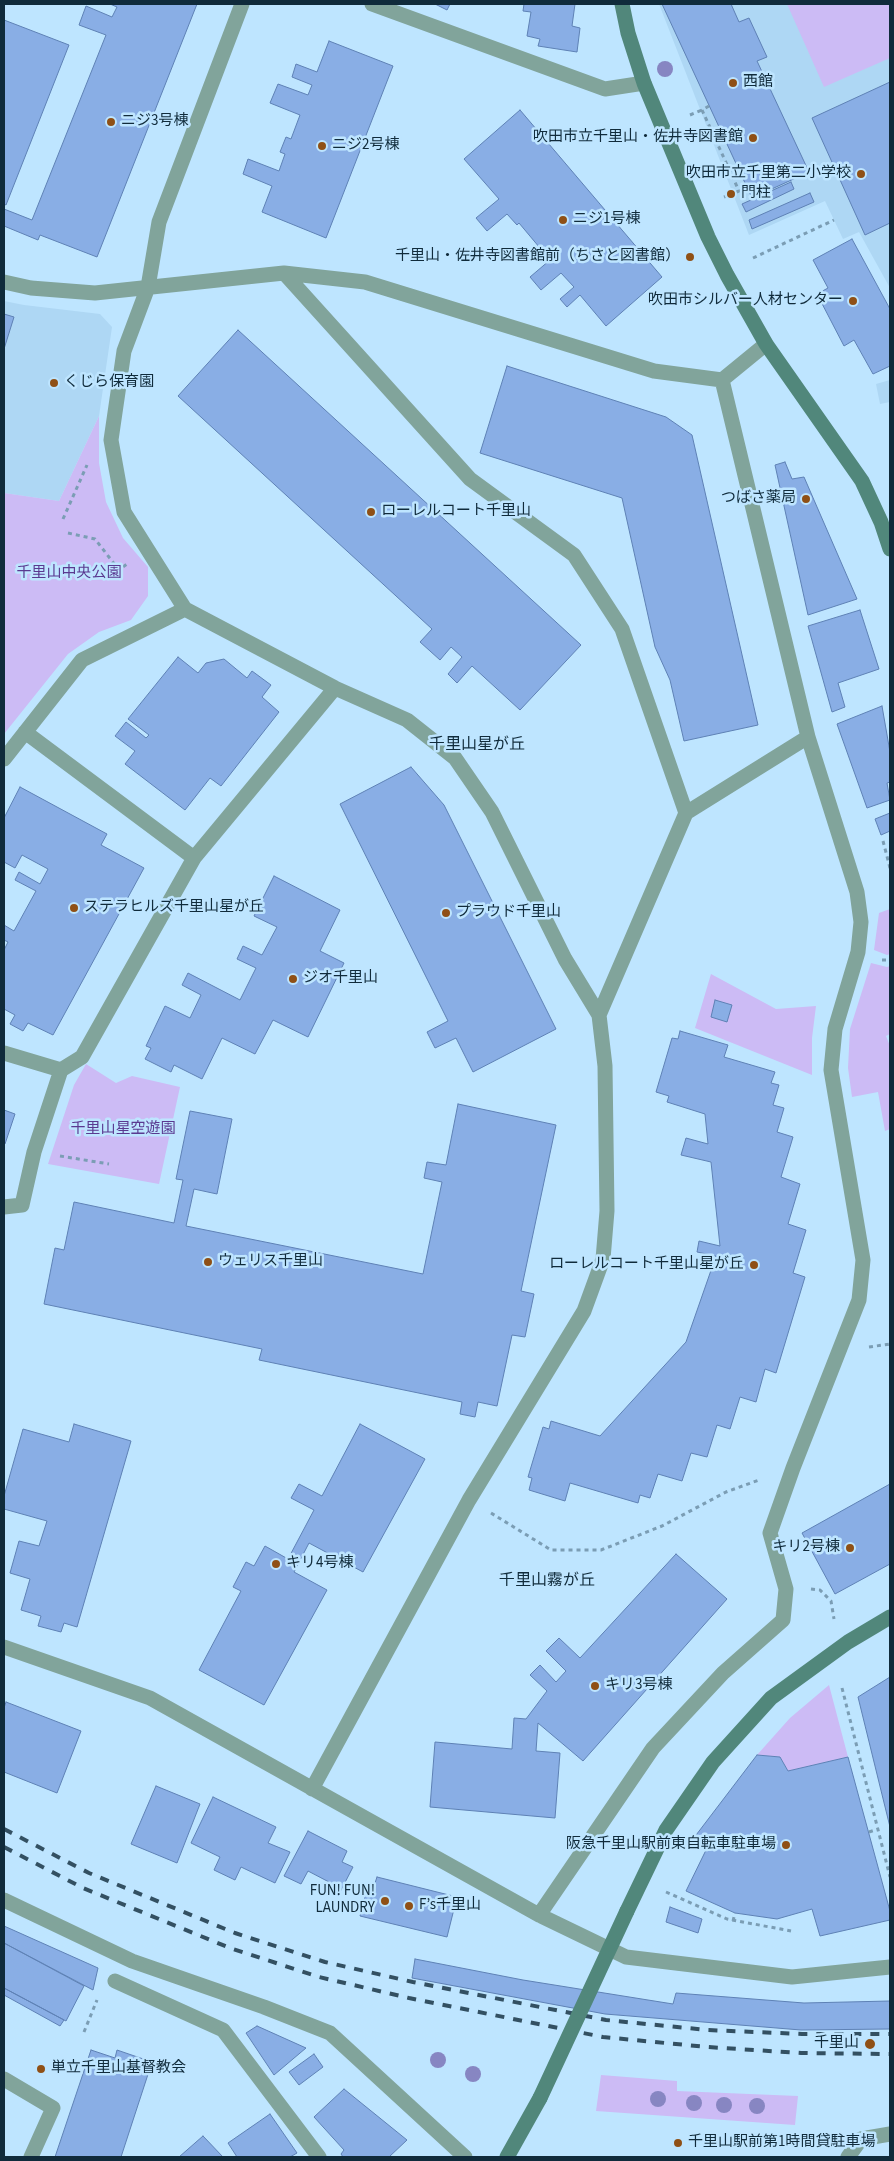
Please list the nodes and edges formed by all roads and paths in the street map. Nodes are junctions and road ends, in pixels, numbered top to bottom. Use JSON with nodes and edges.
{"nodes":[{"id":1,"x":242,"y":4,"type":"edge"},
{"id":2,"x":622,"y":4,"type":"edge"},
{"id":3,"x":376,"y":5,"type":"edge"},
{"id":4,"x":644,"y":83,"type":"junction"},
{"id":5,"x":709,"y":106,"type":"dead end"},
{"id":6,"x":702,"y":110,"type":"junction"},
{"id":7,"x":690,"y":115,"type":"dead end"},
{"id":8,"x":724,"y":198,"type":"dead end"},
{"id":9,"x":834,"y":220,"type":"dead end"},
{"id":10,"x":753,"y":258,"type":"dead end"},
{"id":11,"x":284,"y":273,"type":"junction"},
{"id":12,"x":4,"y":282,"type":"edge"},
{"id":13,"x":148,"y":286,"type":"junction"},
{"id":14,"x":766,"y":344,"type":"junction"},
{"id":15,"x":722,"y":380,"type":"junction"},
{"id":16,"x":111,"y":440,"type":"junction"},
{"id":17,"x":63,"y":519,"type":"dead end"},
{"id":18,"x":68,"y":533,"type":"dead end"},
{"id":19,"x":147,"y":548,"type":"junction"},
{"id":20,"x":890,"y":549,"type":"edge"},
{"id":21,"x":185,"y":609,"type":"junction"},
{"id":22,"x":334,"y":688,"type":"junction"},
{"id":23,"x":25,"y":732,"type":"junction"},
{"id":24,"x":808,"y":737,"type":"junction"},
{"id":25,"x":4,"y":760,"type":"edge"},
{"id":26,"x":686,"y":813,"type":"junction"},
{"id":27,"x":883,"y":841,"type":"dead end"},
{"id":28,"x":194,"y":858,"type":"junction"},
{"id":29,"x":890,"y":868,"type":"edge"},
{"id":30,"x":599,"y":1015,"type":"junction"},
{"id":31,"x":4,"y":1053,"type":"edge"},
{"id":32,"x":61,"y":1070,"type":"junction"},
{"id":33,"x":34,"y":1152,"type":"junction"},
{"id":34,"x":110,"y":1164,"type":"dead end"},
{"id":35,"x":4,"y":1208,"type":"edge"},
{"id":36,"x":793,"y":1468,"type":"junction"},
{"id":37,"x":517,"y":1530,"type":"dead end"},
{"id":38,"x":820,"y":1590,"type":"dead end"},
{"id":39,"x":890,"y":1616,"type":"edge"},
{"id":40,"x":835,"y":1621,"type":"dead end"},
{"id":41,"x":4,"y":1647,"type":"edge"},
{"id":42,"x":842,"y":1688,"type":"dead end"},
{"id":43,"x":312,"y":1789,"type":"junction"},
{"id":44,"x":878,"y":1829,"type":"junction"},
{"id":45,"x":869,"y":1832,"type":"dead end"},
{"id":46,"x":890,"y":1877,"type":"edge"},
{"id":47,"x":666,"y":1892,"type":"dead end"},
{"id":48,"x":4,"y":1900,"type":"edge"},
{"id":49,"x":735,"y":1913,"type":"dead end"},
{"id":50,"x":539,"y":1915,"type":"junction"},
{"id":51,"x":733,"y":1920,"type":"junction"},
{"id":52,"x":791,"y":1931,"type":"dead end"},
{"id":53,"x":890,"y":1967,"type":"edge"},
{"id":54,"x":115,"y":1981,"type":"dead end"},
{"id":55,"x":99,"y":1996,"type":"dead end"},
{"id":56,"x":84,"y":2032,"type":"dead end"},
{"id":57,"x":4,"y":2079,"type":"edge"},
{"id":58,"x":890,"y":2134,"type":"edge"},
{"id":59,"x":31,"y":2157,"type":"edge"},
{"id":60,"x":319,"y":2157,"type":"edge"},
{"id":61,"x":465,"y":2157,"type":"edge"},
{"id":62,"x":507,"y":2157,"type":"edge"},
{"id":63,"x":848,"y":2157,"type":"edge"}],
"edges":[{"from":1,"to":13,"type":"street"},
{"from":2,"to":4,"type":"street"},
{"from":3,"to":4,"type":"street"},
{"from":4,"to":14,"type":"street"},
{"from":5,"to":6,"type":"path"},
{"from":6,"to":7,"type":"path"},
{"from":6,"to":8,"type":"path"},
{"from":9,"to":10,"type":"path"},
{"from":11,"to":13,"type":"street"},
{"from":11,"to":15,"type":"street"},
{"from":11,"to":26,"type":"street"},
{"from":12,"to":13,"type":"street"},
{"from":13,"to":16,"type":"street"},
{"from":14,"to":15,"type":"street"},
{"from":14,"to":20,"type":"street"},
{"from":15,"to":24,"type":"street"},
{"from":16,"to":17,"type":"path"},
{"from":16,"to":19,"type":"street"},
{"from":18,"to":19,"type":"path"},
{"from":19,"to":21,"type":"street"},
{"from":21,"to":22,"type":"street"},
{"from":21,"to":23,"type":"street"},
{"from":22,"to":28,"type":"street"},
{"from":22,"to":30,"type":"street"},
{"from":23,"to":25,"type":"street"},
{"from":23,"to":28,"type":"street"},
{"from":24,"to":26,"type":"street"},
{"from":24,"to":36,"type":"street"},
{"from":26,"to":30,"type":"street"},
{"from":27,"to":29,"type":"path"},
{"from":28,"to":32,"type":"street"},
{"from":30,"to":43,"type":"street"},
{"from":31,"to":32,"type":"street"},
{"from":32,"to":33,"type":"street"},
{"from":33,"to":34,"type":"path"},
{"from":33,"to":35,"type":"street"},
{"from":36,"to":37,"type":"path"},
{"from":36,"to":50,"type":"street"},
{"from":38,"to":40,"type":"path"},
{"from":39,"to":62,"type":"street","bridge":true},
{"from":41,"to":43,"type":"street"},
{"from":42,"to":44,"type":"path"},
{"from":43,"to":50,"type":"street"},
{"from":44,"to":45,"type":"path"},
{"from":44,"to":46,"type":"path"},
{"from":47,"to":51,"type":"path"},
{"from":48,"to":61,"type":"street"},
{"from":49,"to":51,"type":"path"},
{"from":50,"to":53,"type":"street"},
{"from":51,"to":52,"type":"path"},
{"from":54,"to":60,"type":"street"},
{"from":55,"to":56,"type":"path"},
{"from":57,"to":59,"type":"street"},
{"from":58,"to":63,"type":"street"}]}
